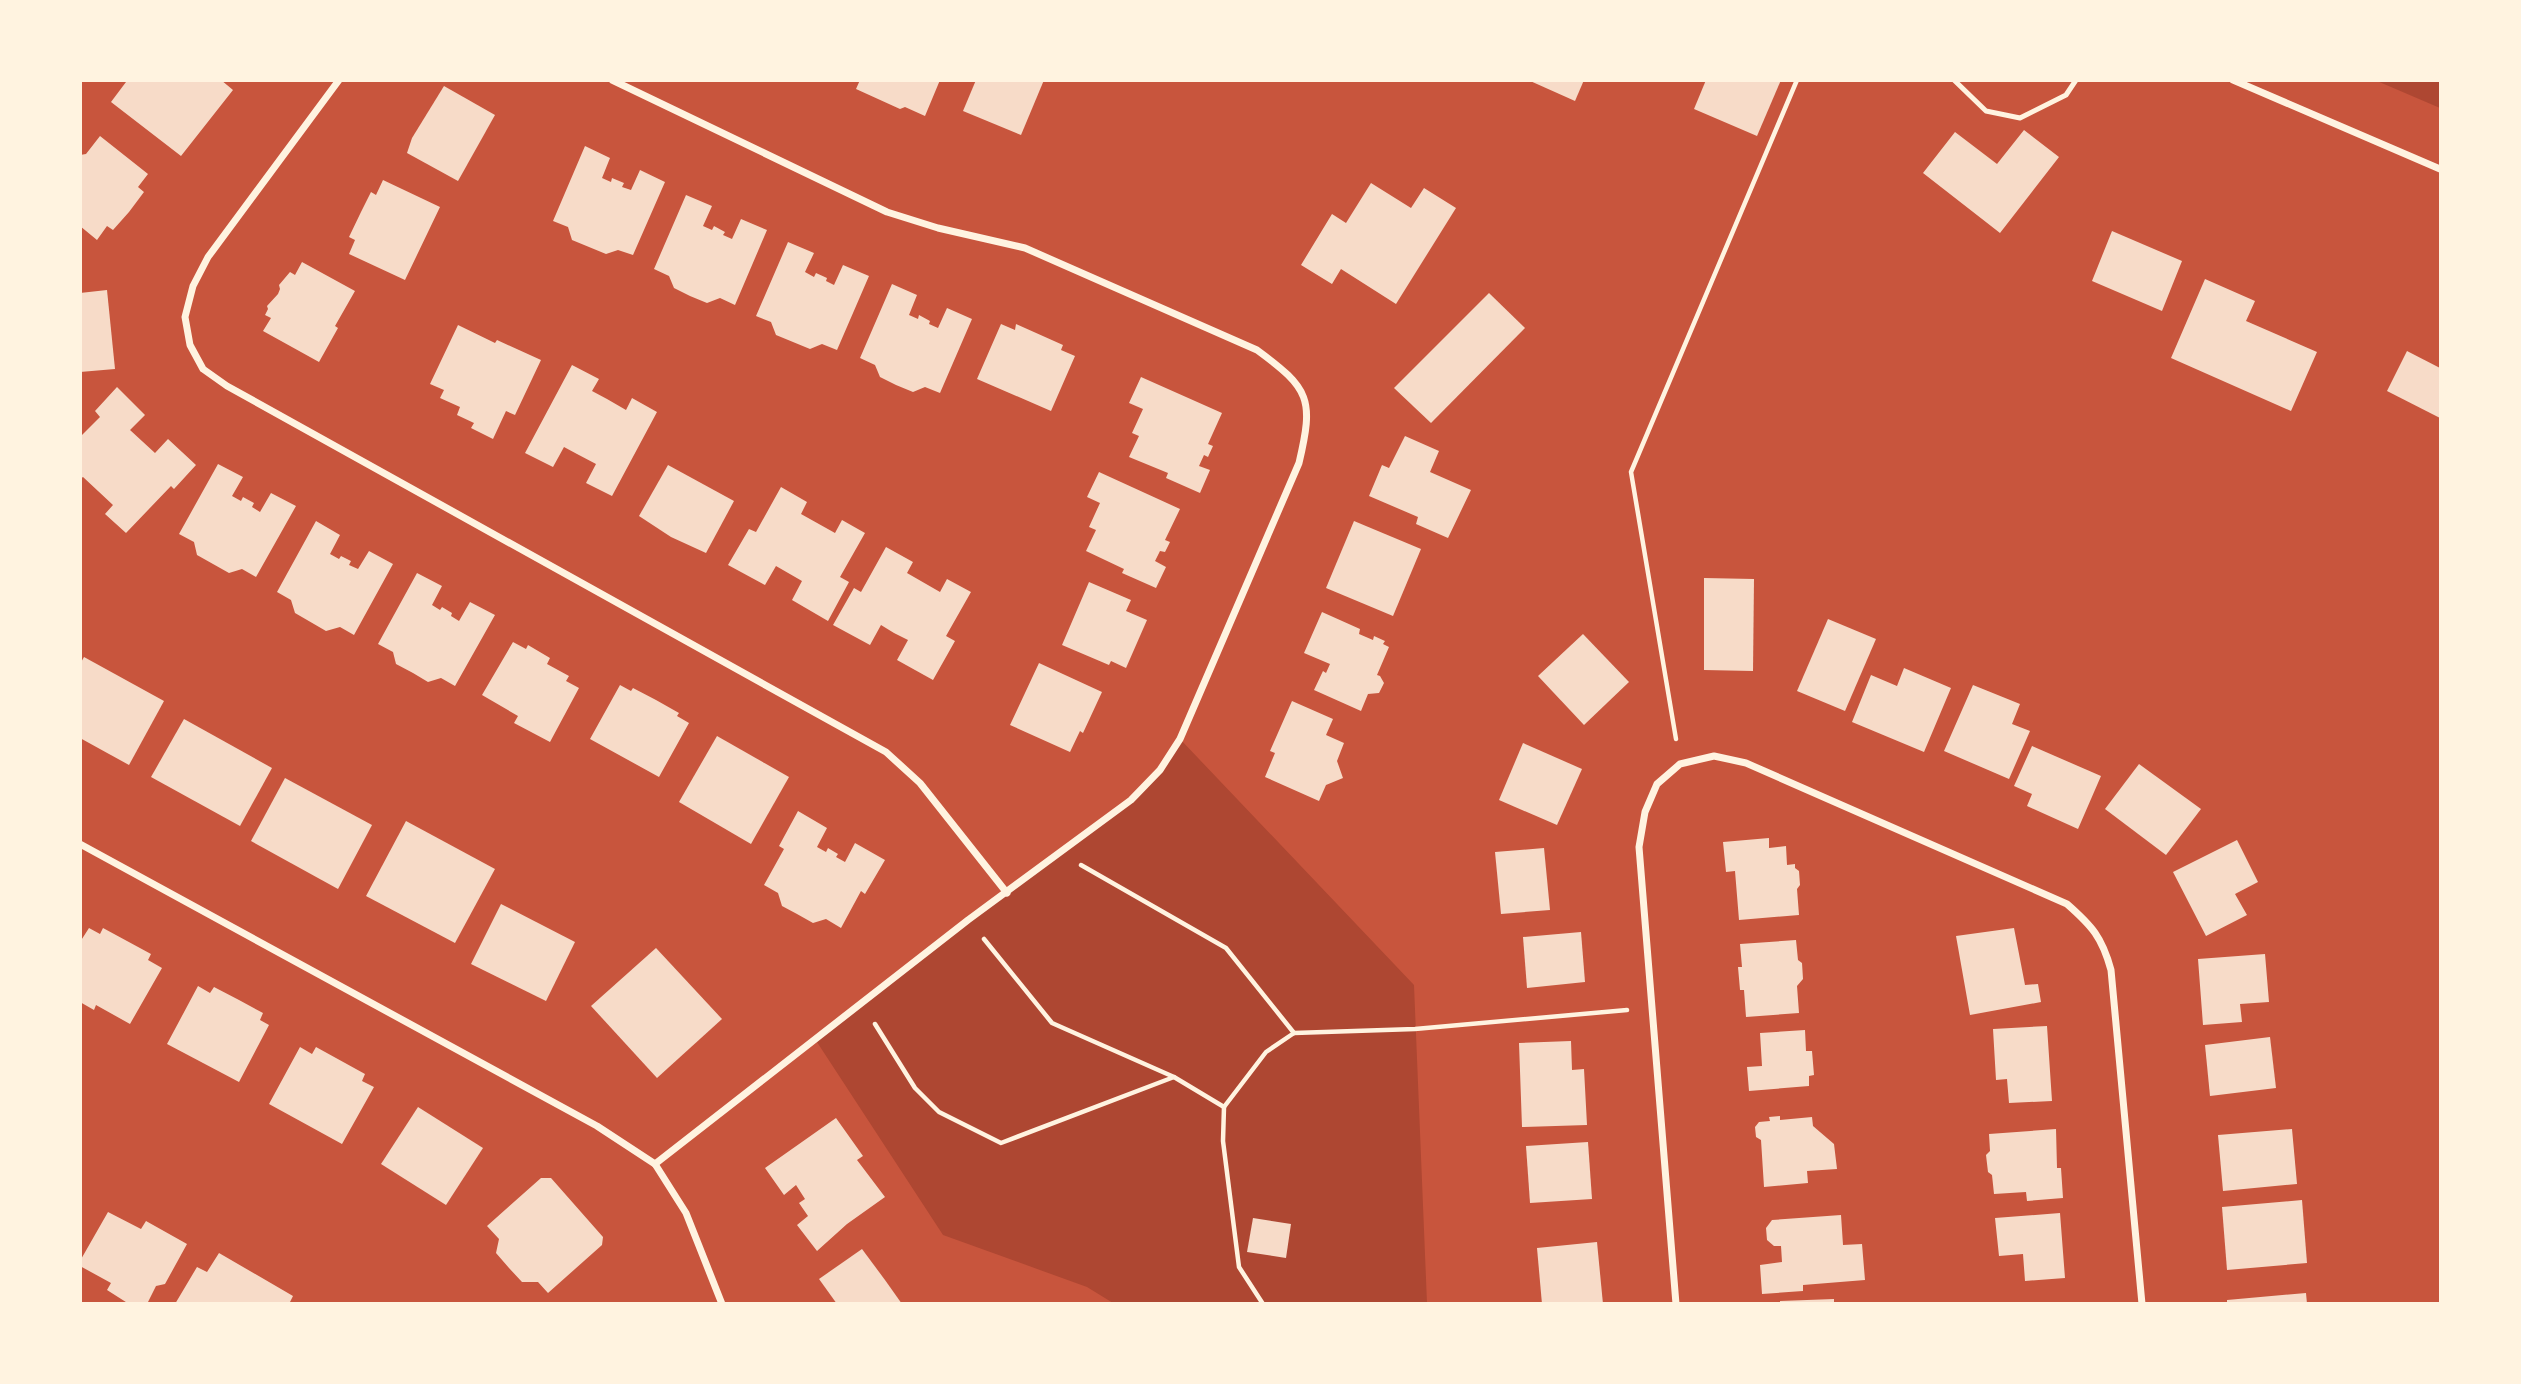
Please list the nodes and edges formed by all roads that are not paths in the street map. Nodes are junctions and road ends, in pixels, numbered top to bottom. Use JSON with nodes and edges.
{"nodes":[{"id":1,"x":339,"y":80,"type":"edge"},
{"id":2,"x":612,"y":80,"type":"edge"},
{"id":3,"x":1954,"y":80,"type":"edge"},
{"id":4,"x":2076,"y":80,"type":"edge"},
{"id":5,"x":2233,"y":80,"type":"edge"},
{"id":6,"x":2441,"y":169,"type":"edge"},
{"id":7,"x":80,"y":844,"type":"edge"},
{"id":8,"x":1007,"y":893,"type":"junction"},
{"id":9,"x":655,"y":1164,"type":"junction"},
{"id":10,"x":722,"y":1304,"type":"edge"},
{"id":11,"x":1676,"y":1304,"type":"edge"},
{"id":12,"x":2141,"y":1304,"type":"edge"}],
"edges":[{"from":1,"to":8,"type":"street"},
{"from":2,"to":8,"type":"street"},
{"from":3,"to":4,"type":"lane"},
{"from":5,"to":6,"type":"street"},
{"from":7,"to":9,"type":"street"},
{"from":8,"to":9,"type":"street"},
{"from":9,"to":10,"type":"street"},
{"from":11,"to":12,"type":"street"}]}
